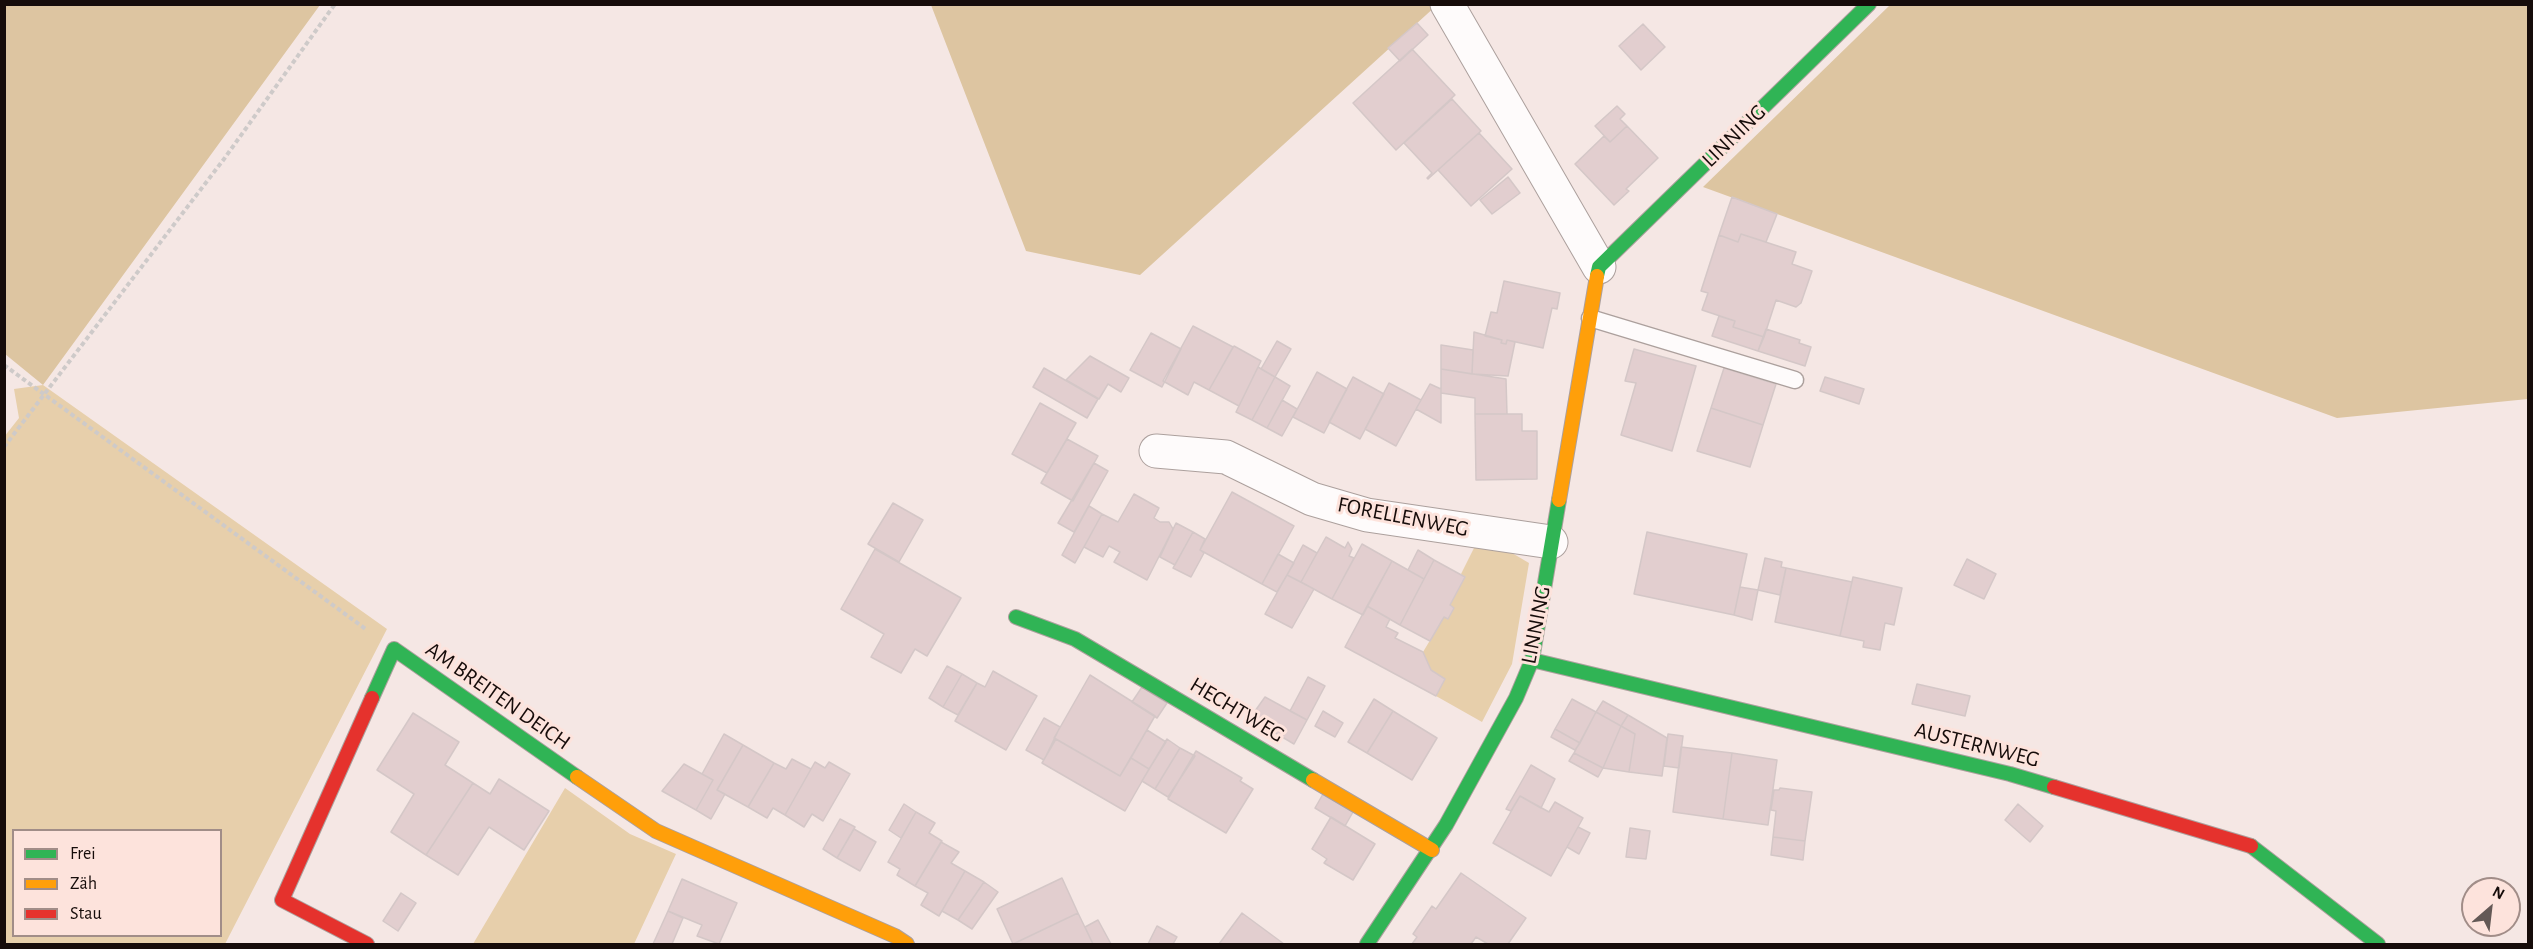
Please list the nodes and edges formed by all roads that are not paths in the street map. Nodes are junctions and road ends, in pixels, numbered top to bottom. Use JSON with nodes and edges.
{"nodes":[{"id":1,"x":1447,"y":4,"type":"edge"},
{"id":2,"x":1869,"y":4,"type":"edge"},
{"id":3,"x":1599,"y":267,"type":"junction"},
{"id":4,"x":1590,"y":318,"type":"junction"},
{"id":5,"x":1795,"y":380,"type":"dead end"},
{"id":6,"x":1156,"y":451,"type":"dead end"},
{"id":7,"x":1551,"y":542,"type":"junction"},
{"id":8,"x":1016,"y":617,"type":"dead end"},
{"id":9,"x":1532,"y":660,"type":"junction"},
{"id":10,"x":1432,"y":850,"type":"junction"},
{"id":11,"x":367,"y":945,"type":"edge"},
{"id":12,"x":907,"y":945,"type":"edge"},
{"id":13,"x":1367,"y":945,"type":"edge"},
{"id":14,"x":2378,"y":945,"type":"edge"}],
"edges":[{"from":1,"to":3,"type":"street"},
{"from":2,"to":3,"type":"street","name":"LINNING"},
{"from":3,"to":4,"type":"street","name":"LINNING"},
{"from":4,"to":5,"type":"lane"},
{"from":4,"to":7,"type":"street","name":"LINNING"},
{"from":6,"to":7,"type":"street","name":"FORELLENWEG"},
{"from":7,"to":9,"type":"street","name":"LINNING"},
{"from":8,"to":10,"type":"street","name":"HECHTWEG"},
{"from":9,"to":10,"type":"street","name":"LINNING"},
{"from":9,"to":14,"type":"street","name":"AUSTERNWEG"},
{"from":10,"to":13,"type":"street","name":"LINNING"},
{"from":11,"to":12,"type":"street","name":"AM BREITEN DEICH"}]}
